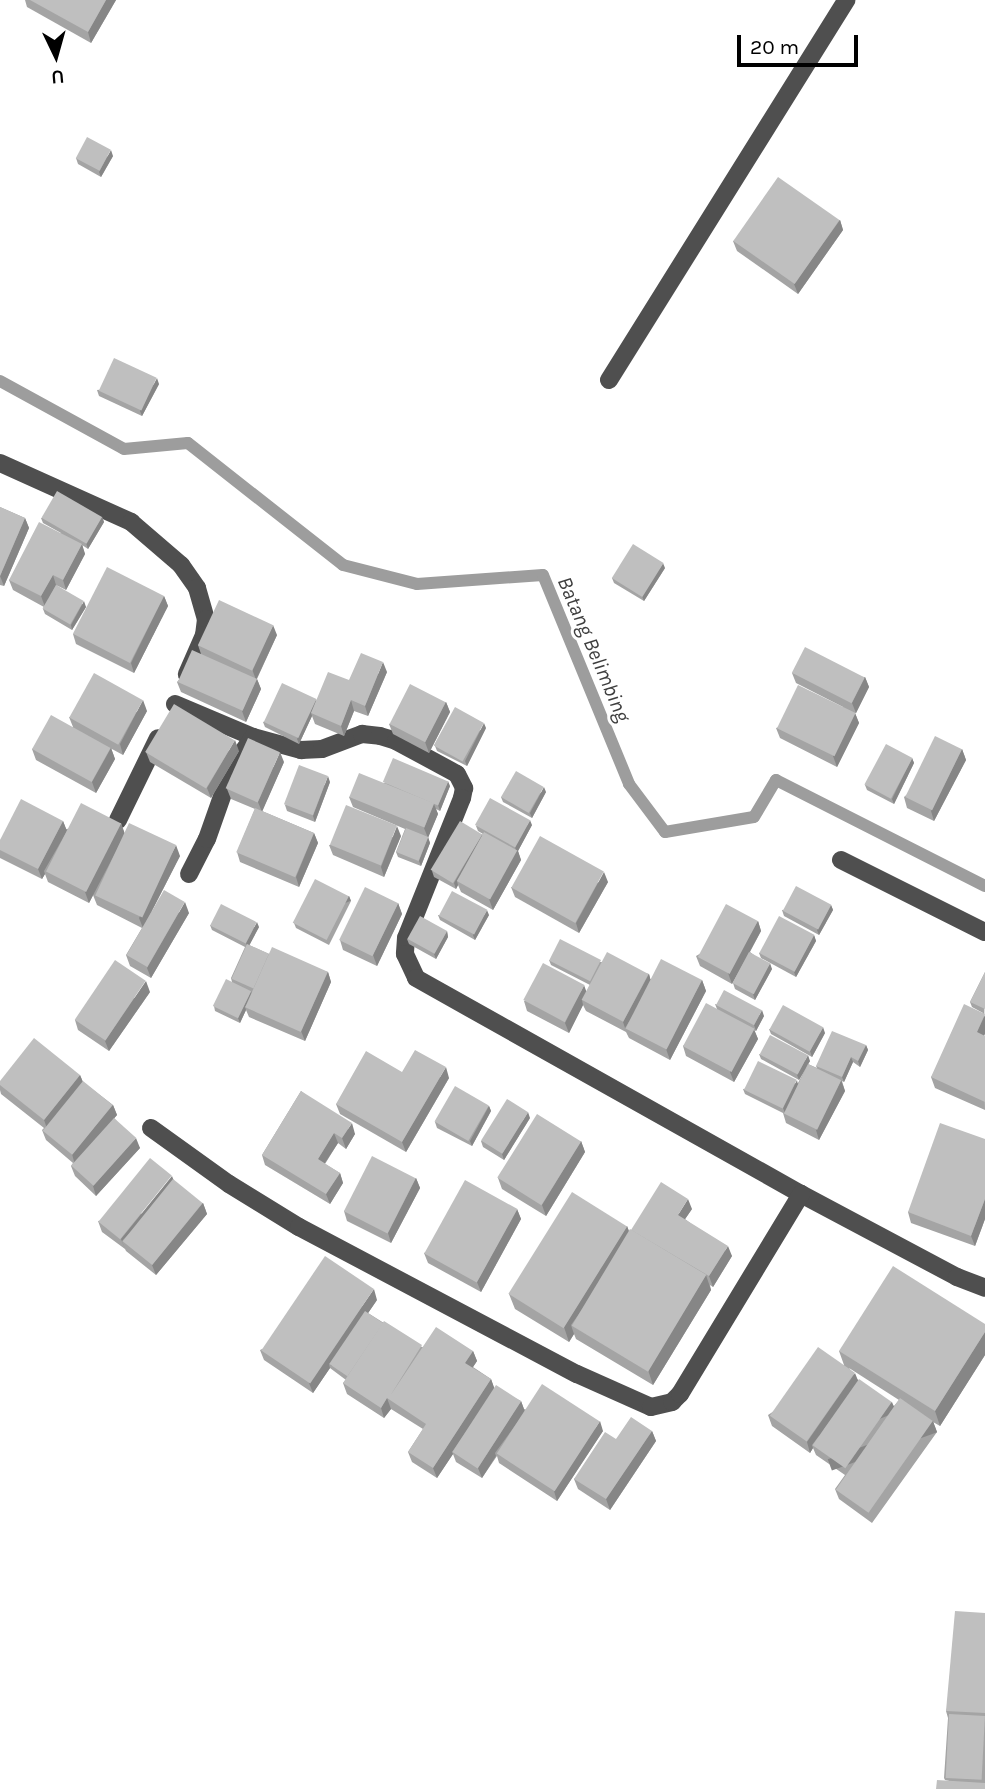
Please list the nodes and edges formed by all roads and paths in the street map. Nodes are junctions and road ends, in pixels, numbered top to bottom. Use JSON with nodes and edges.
{"nodes":[{"id":1,"x":846,"y":0,"type":"edge"},
{"id":2,"x":609,"y":380,"type":"dead end"},
{"id":3,"x":0,"y":463,"type":"edge"},
{"id":4,"x":169,"y":715,"type":"junction"},
{"id":5,"x":253,"y":737,"type":"junction"},
{"id":6,"x":118,"y":820,"type":"edge"},
{"id":7,"x":841,"y":860,"type":"dead end"},
{"id":8,"x":189,"y":874,"type":"dead end"},
{"id":9,"x":985,"y":932,"type":"edge"},
{"id":10,"x":150,"y":1128,"type":"dead end"},
{"id":11,"x":801,"y":1194,"type":"junction"},
{"id":12,"x":985,"y":1288,"type":"edge"}],
"edges":[{"from":1,"to":2,"type":"street"},
{"from":3,"to":4,"type":"street"},
{"from":4,"to":5,"type":"street"},
{"from":4,"to":6,"type":"street"},
{"from":5,"to":8,"type":"street"},
{"from":5,"to":11,"type":"street"},
{"from":7,"to":9,"type":"street"},
{"from":10,"to":11,"type":"street"},
{"from":11,"to":12,"type":"street"}]}
